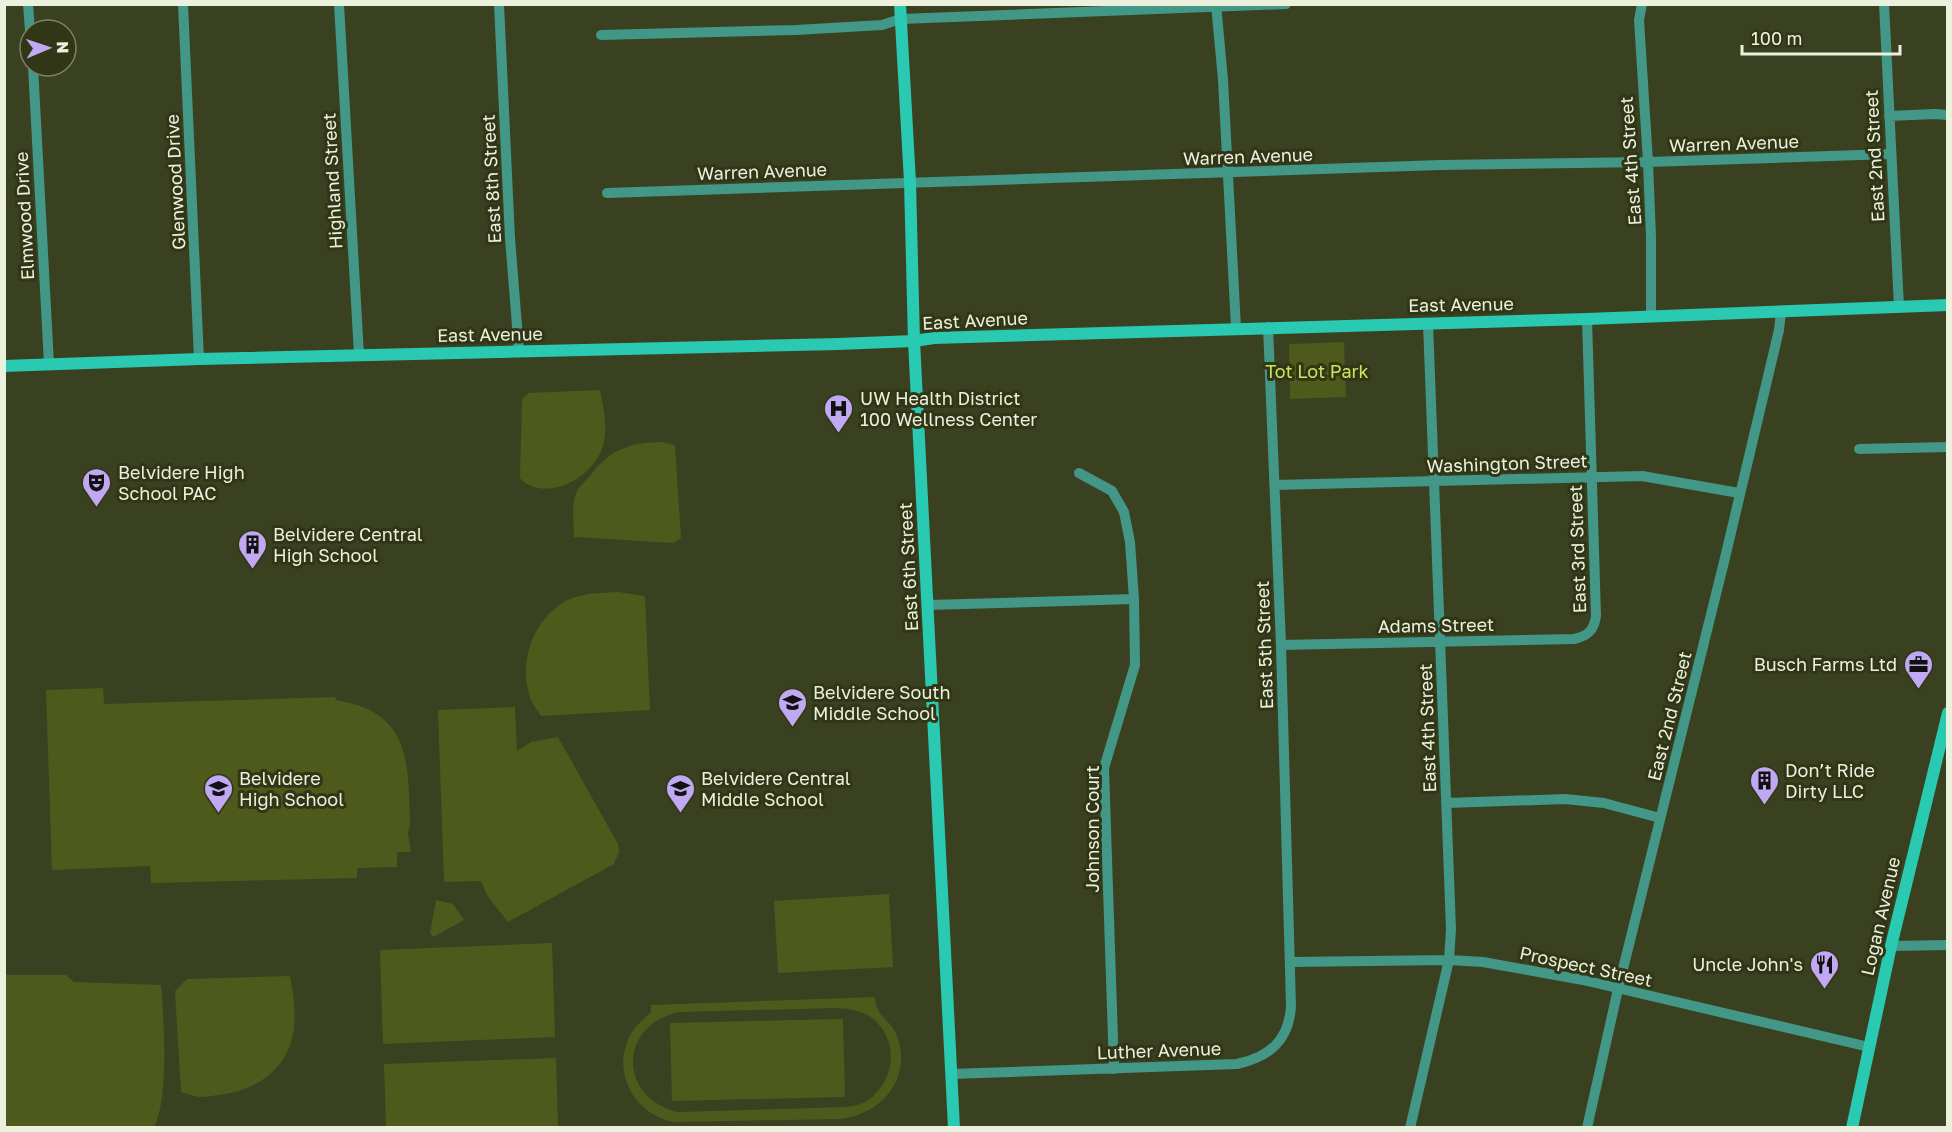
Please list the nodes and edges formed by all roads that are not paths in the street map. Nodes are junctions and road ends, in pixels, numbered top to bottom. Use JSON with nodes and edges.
{"nodes":[{"id":1,"x":183,"y":4,"type":"edge"},
{"id":2,"x":339,"y":4,"type":"edge"},
{"id":3,"x":499,"y":4,"type":"edge"},
{"id":4,"x":900,"y":4,"type":"edge"},
{"id":5,"x":1287,"y":4,"type":"edge"},
{"id":6,"x":1642,"y":4,"type":"edge"},
{"id":7,"x":1884,"y":4,"type":"edge"},
{"id":8,"x":1216,"y":5,"type":"edge"},
{"id":9,"x":901,"y":19,"type":"junction"},
{"id":10,"x":601,"y":35,"type":"dead end"},
{"id":11,"x":34,"y":78,"type":"edge"},
{"id":12,"x":1947,"y":115,"type":"edge"},
{"id":13,"x":1889,"y":116,"type":"junction"},
{"id":14,"x":1890,"y":154,"type":"junction"},
{"id":15,"x":1648,"y":162,"type":"junction"},
{"id":16,"x":1227,"y":173,"type":"junction"},
{"id":17,"x":910,"y":182,"type":"junction"},
{"id":18,"x":607,"y":193,"type":"dead end"},
{"id":19,"x":1947,"y":305,"type":"edge"},
{"id":20,"x":1899,"y":307,"type":"junction"},
{"id":21,"x":1781,"y":312,"type":"junction"},
{"id":22,"x":1652,"y":316,"type":"junction"},
{"id":23,"x":1587,"y":319,"type":"junction"},
{"id":24,"x":1428,"y":323,"type":"junction"},
{"id":25,"x":1268,"y":327,"type":"junction"},
{"id":26,"x":1236,"y":328,"type":"junction"},
{"id":27,"x":914,"y":341,"type":"junction"},
{"id":28,"x":519,"y":351,"type":"junction"},
{"id":29,"x":359,"y":355,"type":"junction"},
{"id":30,"x":199,"y":359,"type":"junction"},
{"id":31,"x":49,"y":364,"type":"junction"},
{"id":32,"x":4,"y":366,"type":"edge"},
{"id":33,"x":1947,"y":447,"type":"edge"},
{"id":34,"x":1859,"y":448,"type":"dead end"},
{"id":35,"x":1079,"y":473,"type":"dead end"},
{"id":36,"x":1591,"y":477,"type":"junction"},
{"id":37,"x":1435,"y":482,"type":"junction"},
{"id":38,"x":1275,"y":485,"type":"junction"},
{"id":39,"x":1739,"y":493,"type":"junction"},
{"id":40,"x":1134,"y":599,"type":"junction"},
{"id":41,"x":928,"y":605,"type":"junction"},
{"id":42,"x":1590,"y":632,"type":"joint"},
{"id":43,"x":1440,"y":641,"type":"junction"},
{"id":44,"x":1281,"y":645,"type":"junction"},
{"id":45,"x":1947,"y":713,"type":"edge"},
{"id":46,"x":1447,"y":803,"type":"junction"},
{"id":47,"x":1660,"y":818,"type":"junction"},
{"id":48,"x":1947,"y":945,"type":"edge"},
{"id":49,"x":1891,"y":946,"type":"junction"},
{"id":50,"x":1449,"y":960,"type":"junction"},
{"id":51,"x":1290,"y":962,"type":"junction"},
{"id":52,"x":1618,"y":988,"type":"junction"},
{"id":53,"x":1869,"y":1047,"type":"junction"},
{"id":54,"x":1114,"y":1069,"type":"junction"},
{"id":55,"x":951,"y":1074,"type":"junction"},
{"id":56,"x":954,"y":1128,"type":"edge"},
{"id":57,"x":1410,"y":1128,"type":"edge"},
{"id":58,"x":1587,"y":1128,"type":"edge"},
{"id":59,"x":1852,"y":1128,"type":"edge"}],
"edges":[{"from":1,"to":30,"type":"street","name":"Glenwood Drive"},
{"from":2,"to":29,"type":"street","name":"Highland Street"},
{"from":3,"to":28,"type":"street","name":"East 8th Street"},
{"from":4,"to":9,"type":"street","name":"East 6th Street"},
{"from":5,"to":8,"type":"street"},
{"from":6,"to":15,"type":"street","name":"East 4th Street"},
{"from":7,"to":13,"type":"street","name":"East 2nd Street"},
{"from":8,"to":9,"type":"street"},
{"from":8,"to":16,"type":"street"},
{"from":9,"to":10,"type":"street"},
{"from":9,"to":17,"type":"street","name":"East 6th Street"},
{"from":11,"to":31,"type":"street","name":"Elmwood Drive"},
{"from":12,"to":13,"type":"street"},
{"from":13,"to":14,"type":"street","name":"East 2nd Street"},
{"from":14,"to":15,"type":"street","name":"Warren Avenue"},
{"from":14,"to":20,"type":"street","name":"East 2nd Street"},
{"from":15,"to":16,"type":"street","name":"Warren Avenue"},
{"from":15,"to":22,"type":"street","name":"East 4th Street"},
{"from":16,"to":17,"type":"street","name":"Warren Avenue"},
{"from":16,"to":26,"type":"street"},
{"from":17,"to":18,"type":"street","name":"Warren Avenue"},
{"from":17,"to":27,"type":"street","name":"East 6th Street"},
{"from":19,"to":20,"type":"street","name":"East Avenue"},
{"from":20,"to":21,"type":"street","name":"East Avenue"},
{"from":21,"to":22,"type":"street","name":"East Avenue"},
{"from":21,"to":39,"type":"street","name":"East 2nd Street"},
{"from":22,"to":23,"type":"street","name":"East Avenue"},
{"from":23,"to":24,"type":"street","name":"East Avenue"},
{"from":23,"to":36,"type":"street","name":"East 3rd Street"},
{"from":24,"to":25,"type":"street","name":"East Avenue"},
{"from":24,"to":37,"type":"street","name":"East 4th Street"},
{"from":25,"to":26,"type":"street","name":"East Avenue"},
{"from":25,"to":38,"type":"street","name":"East 5th Street"},
{"from":26,"to":27,"type":"street","name":"East Avenue"},
{"from":27,"to":28,"type":"street","name":"East Avenue"},
{"from":27,"to":41,"type":"street","name":"East 6th Street"},
{"from":28,"to":29,"type":"street","name":"East Avenue"},
{"from":29,"to":30,"type":"street","name":"East Avenue"},
{"from":30,"to":31,"type":"street","name":"East Avenue"},
{"from":31,"to":32,"type":"street","name":"East Avenue"},
{"from":33,"to":34,"type":"street"},
{"from":35,"to":40,"type":"street","name":"Johnson Court"},
{"from":36,"to":37,"type":"street","name":"Washington Street"},
{"from":36,"to":39,"type":"street","name":"Washington Street"},
{"from":36,"to":42,"type":"street","name":"East 3rd Street"},
{"from":37,"to":38,"type":"street","name":"Washington Street"},
{"from":37,"to":43,"type":"street","name":"East 4th Street"},
{"from":38,"to":44,"type":"street","name":"East 5th Street"},
{"from":39,"to":47,"type":"street","name":"East 2nd Street"},
{"from":40,"to":41,"type":"street"},
{"from":40,"to":54,"type":"street","name":"Johnson Court"},
{"from":41,"to":55,"type":"street","name":"East 6th Street"},
{"from":42,"to":43,"type":"street","name":"Adams Street"},
{"from":43,"to":44,"type":"street","name":"Adams Street"},
{"from":43,"to":46,"type":"street","name":"East 4th Street"},
{"from":44,"to":51,"type":"street","name":"East 5th Street"},
{"from":45,"to":49,"type":"street","name":"Logan Avenue"},
{"from":46,"to":47,"type":"street"},
{"from":46,"to":50,"type":"street","name":"East 4th Street"},
{"from":47,"to":52,"type":"street","name":"East 2nd Street"},
{"from":48,"to":49,"type":"street"},
{"from":49,"to":53,"type":"street","name":"Logan Avenue"},
{"from":50,"to":51,"type":"street","name":"Prospect Street"},
{"from":50,"to":52,"type":"street","name":"Prospect Street"},
{"from":50,"to":57,"type":"street","name":"East 4th Street"},
{"from":51,"to":54,"type":"street","name":"Luther Avenue"},
{"from":52,"to":53,"type":"street","name":"Prospect Street"},
{"from":52,"to":58,"type":"street","name":"East 2nd Street"},
{"from":53,"to":59,"type":"street","name":"Logan Avenue"},
{"from":54,"to":55,"type":"street","name":"Luther Avenue"},
{"from":55,"to":56,"type":"street","name":"East 6th Street"}]}
